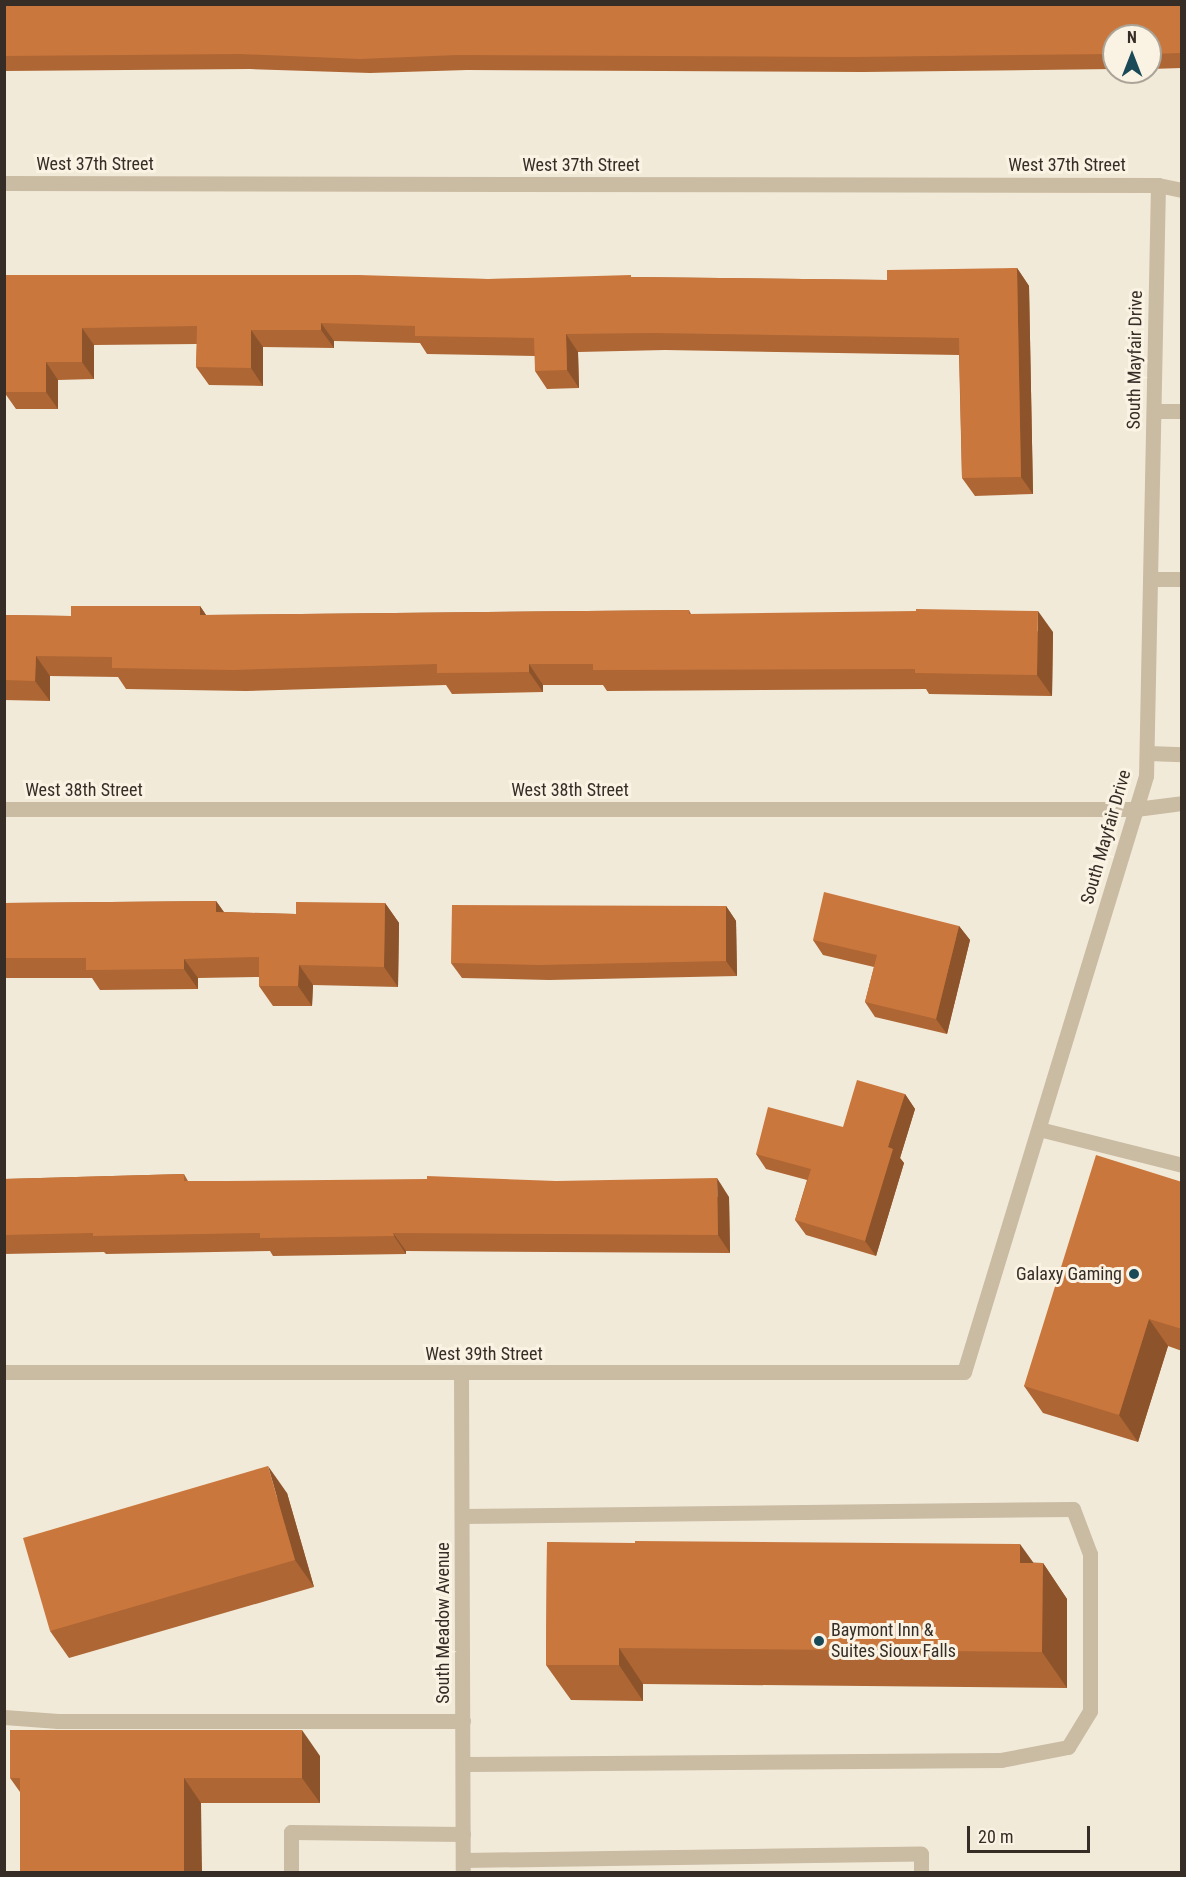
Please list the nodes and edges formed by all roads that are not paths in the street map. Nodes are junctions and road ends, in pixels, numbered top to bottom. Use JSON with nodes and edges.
{"nodes":[{"id":1,"x":4,"y":183,"type":"edge"},
{"id":2,"x":1158,"y":185,"type":"junction"},
{"id":3,"x":1182,"y":190,"type":"edge"},
{"id":4,"x":1154,"y":411,"type":"junction"},
{"id":5,"x":1182,"y":411,"type":"edge"},
{"id":6,"x":1151,"y":579,"type":"junction"},
{"id":7,"x":1182,"y":579,"type":"edge"},
{"id":8,"x":1148,"y":753,"type":"junction"},
{"id":9,"x":1182,"y":754,"type":"edge"},
{"id":10,"x":1182,"y":803,"type":"edge"},
{"id":11,"x":4,"y":809,"type":"edge"},
{"id":12,"x":1136,"y":809,"type":"junction"},
{"id":13,"x":1039,"y":1129,"type":"junction"},
{"id":14,"x":1182,"y":1165,"type":"edge"},
{"id":15,"x":4,"y":1372,"type":"edge"},
{"id":16,"x":964,"y":1372,"type":"joint"},
{"id":17,"x":461,"y":1374,"type":"junction"},
{"id":18,"x":462,"y":1516,"type":"junction"},
{"id":19,"x":4,"y":1717,"type":"edge"},
{"id":20,"x":463,"y":1721,"type":"junction"},
{"id":21,"x":463,"y":1764,"type":"junction"},
{"id":22,"x":463,"y":1834,"type":"junction"},
{"id":23,"x":601,"y":1865,"type":"edge"},
{"id":24,"x":463,"y":1866,"type":"edge"},
{"id":25,"x":291,"y":1872,"type":"edge"},
{"id":26,"x":921,"y":1872,"type":"edge"}],
"edges":[{"from":1,"to":2,"type":"street","name":"West 37th Street"},
{"from":2,"to":3,"type":"street","name":"West 37th Street"},
{"from":2,"to":4,"type":"street","name":"South Mayfair Drive"},
{"from":4,"to":5,"type":"street"},
{"from":4,"to":6,"type":"street","name":"South Mayfair Drive"},
{"from":6,"to":7,"type":"street"},
{"from":6,"to":8,"type":"street","name":"South Mayfair Drive"},
{"from":8,"to":9,"type":"street"},
{"from":8,"to":12,"type":"street","name":"South Mayfair Drive"},
{"from":10,"to":12,"type":"street","name":"West 38th Street"},
{"from":11,"to":12,"type":"street","name":"West 38th Street"},
{"from":12,"to":13,"type":"street","name":"South Mayfair Drive"},
{"from":13,"to":14,"type":"street"},
{"from":13,"to":16,"type":"street","name":"South Mayfair Drive"},
{"from":15,"to":17,"type":"street","name":"West 39th Street"},
{"from":16,"to":17,"type":"street","name":"West 39th Street"},
{"from":17,"to":18,"type":"street","name":"South Meadow Avenue"},
{"from":18,"to":20,"type":"street","name":"South Meadow Avenue"},
{"from":18,"to":21,"type":"street"},
{"from":19,"to":20,"type":"street"},
{"from":20,"to":21,"type":"street","name":"South Meadow Avenue"},
{"from":21,"to":22,"type":"street","name":"South Meadow Avenue"},
{"from":22,"to":24,"type":"street","name":"South Meadow Avenue"},
{"from":22,"to":25,"type":"street"},
{"from":23,"to":24,"type":"street"},
{"from":23,"to":26,"type":"street"}]}
